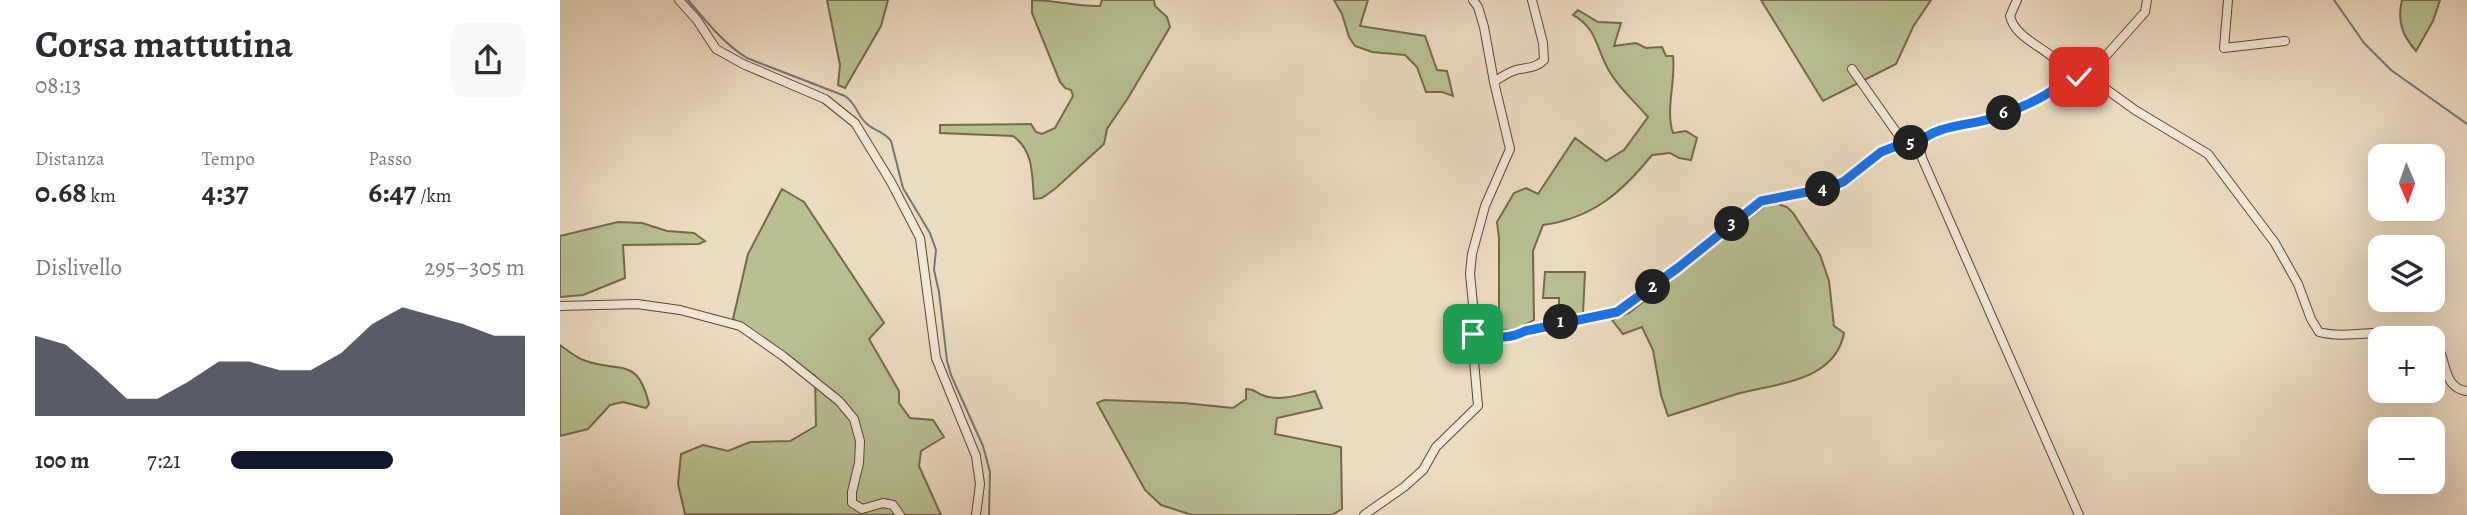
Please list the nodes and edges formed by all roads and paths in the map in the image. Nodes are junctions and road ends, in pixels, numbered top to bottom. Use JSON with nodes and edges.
{"nodes":[{"id":1,"x":679,"y":0,"type":"edge"},
{"id":2,"x":1473,"y":0,"type":"edge"},
{"id":3,"x":1532,"y":0,"type":"edge"},
{"id":4,"x":2017,"y":0,"type":"edge"},
{"id":5,"x":2147,"y":0,"type":"edge"},
{"id":6,"x":2228,"y":0,"type":"edge"},
{"id":7,"x":2285,"y":41,"type":"dead end"},
{"id":8,"x":1852,"y":69,"type":"dead end"},
{"id":9,"x":2088,"y":76,"type":"junction"},
{"id":10,"x":2066,"y":79,"type":"junction"},
{"id":11,"x":1494,"y":82,"type":"junction"},
{"id":12,"x":1904,"y":143,"type":"junction"},
{"id":13,"x":1919,"y":144,"type":"junction"},
{"id":14,"x":560,"y":306,"type":"edge"},
{"id":15,"x":1475,"y":325,"type":"junction"},
{"id":16,"x":2368,"y":334,"type":"edge"},
{"id":17,"x":2445,"y":367,"type":"edge"},
{"id":18,"x":2467,"y":391,"type":"edge"},
{"id":19,"x":900,"y":515,"type":"edge"},
{"id":20,"x":976,"y":515,"type":"edge"},
{"id":21,"x":1364,"y":515,"type":"edge"},
{"id":22,"x":2080,"y":515,"type":"edge"}],
"edges":[{"from":1,"to":20,"type":"street"},
{"from":2,"to":11,"type":"street"},
{"from":3,"to":11,"type":"street"},
{"from":4,"to":10,"type":"street"},
{"from":5,"to":9,"type":"street"},
{"from":6,"to":7,"type":"street"},
{"from":8,"to":12,"type":"street"},
{"from":9,"to":10,"type":"street"},
{"from":9,"to":16,"type":"street"},
{"from":10,"to":13,"type":"street"},
{"from":11,"to":15,"type":"street"},
{"from":12,"to":13,"type":"street"},
{"from":12,"to":15,"type":"street"},
{"from":13,"to":22,"type":"street"},
{"from":14,"to":19,"type":"street"},
{"from":15,"to":21,"type":"street"},
{"from":17,"to":18,"type":"street"}]}
